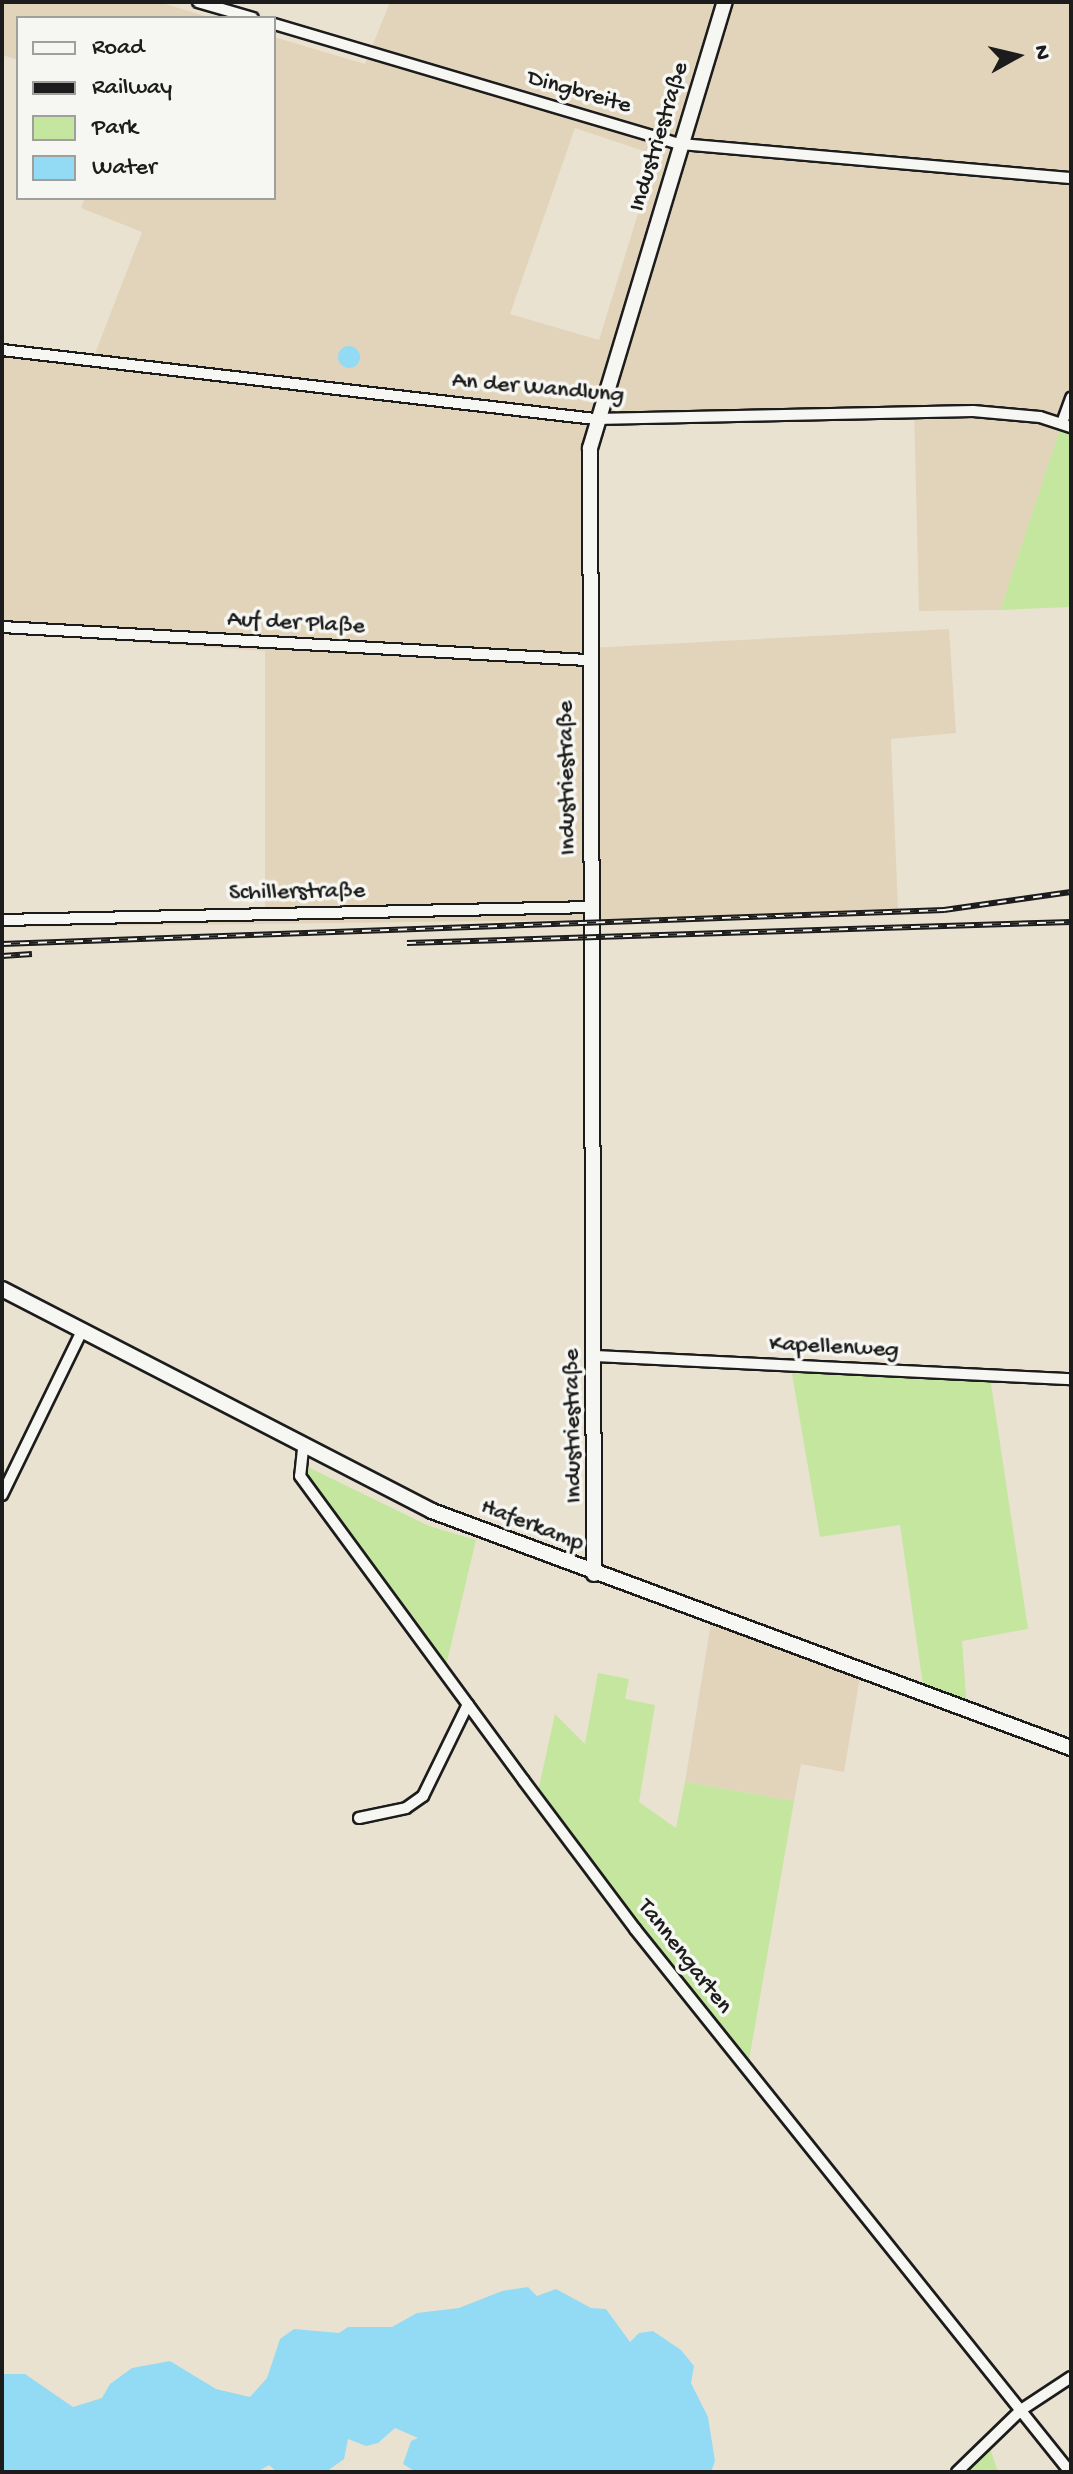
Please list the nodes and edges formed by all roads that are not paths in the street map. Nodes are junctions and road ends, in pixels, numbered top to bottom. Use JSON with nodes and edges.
{"nodes":[{"id":1,"x":198,"y":2,"type":"edge"},
{"id":2,"x":725,"y":2,"type":"edge"},
{"id":3,"x":246,"y":16,"type":"edge"},
{"id":4,"x":276,"y":25,"type":"edge"},
{"id":5,"x":680,"y":144,"type":"junction"},
{"id":6,"x":1071,"y":178,"type":"edge"},
{"id":7,"x":2,"y":350,"type":"edge"},
{"id":8,"x":1071,"y":398,"type":"edge"},
{"id":9,"x":595,"y":419,"type":"junction"},
{"id":10,"x":1067,"y":425,"type":"edge"},
{"id":11,"x":2,"y":627,"type":"edge"},
{"id":12,"x":587,"y":660,"type":"junction"},
{"id":13,"x":593,"y":907,"type":"junction"},
{"id":14,"x":2,"y":920,"type":"edge"},
{"id":15,"x":2,"y":1289,"type":"edge"},
{"id":16,"x":82,"y":1331,"type":"junction"},
{"id":17,"x":595,"y":1356,"type":"junction"},
{"id":18,"x":1071,"y":1379,"type":"edge"},
{"id":19,"x":303,"y":1449,"type":"junction"},
{"id":20,"x":2,"y":1495,"type":"edge"},
{"id":21,"x":594,"y":1574,"type":"junction"},
{"id":22,"x":468,"y":1704,"type":"junction"},
{"id":23,"x":1071,"y":1748,"type":"edge"},
{"id":24,"x":359,"y":1818,"type":"dead end"},
{"id":25,"x":1071,"y":2377,"type":"edge"},
{"id":26,"x":1021,"y":2410,"type":"junction"},
{"id":27,"x":957,"y":2472,"type":"edge"},
{"id":28,"x":1070,"y":2472,"type":"edge"}],
"edges":[{"from":1,"to":3,"type":"street"},
{"from":2,"to":5,"type":"street","name":"Industriestraße"},
{"from":4,"to":5,"type":"street","name":"Dingbreite"},
{"from":5,"to":6,"type":"street","name":"Dingbreite"},
{"from":5,"to":9,"type":"street","name":"Industriestraße"},
{"from":7,"to":9,"type":"street","name":"An der Wandlung"},
{"from":8,"to":10,"type":"street"},
{"from":9,"to":10,"type":"street","name":"An der Wandlung"},
{"from":9,"to":12,"type":"street","name":"Industriestraße"},
{"from":11,"to":12,"type":"street","name":"Auf der Plaße"},
{"from":12,"to":13,"type":"street","name":"Industriestraße"},
{"from":13,"to":14,"type":"street","name":"Schillerstraße"},
{"from":13,"to":17,"type":"street","name":"Industriestraße"},
{"from":15,"to":16,"type":"street","name":"Haferkamp"},
{"from":16,"to":19,"type":"street","name":"Haferkamp"},
{"from":16,"to":20,"type":"street"},
{"from":17,"to":18,"type":"street","name":"Kapellenweg"},
{"from":17,"to":21,"type":"street","name":"Industriestraße"},
{"from":19,"to":21,"type":"street","name":"Haferkamp"},
{"from":19,"to":22,"type":"street","name":"Tannengarten"},
{"from":21,"to":23,"type":"street","name":"Haferkamp"},
{"from":22,"to":24,"type":"street"},
{"from":22,"to":26,"type":"street","name":"Tannengarten"},
{"from":25,"to":26,"type":"street"},
{"from":26,"to":27,"type":"street"},
{"from":26,"to":28,"type":"street","name":"Tannengarten"}]}
